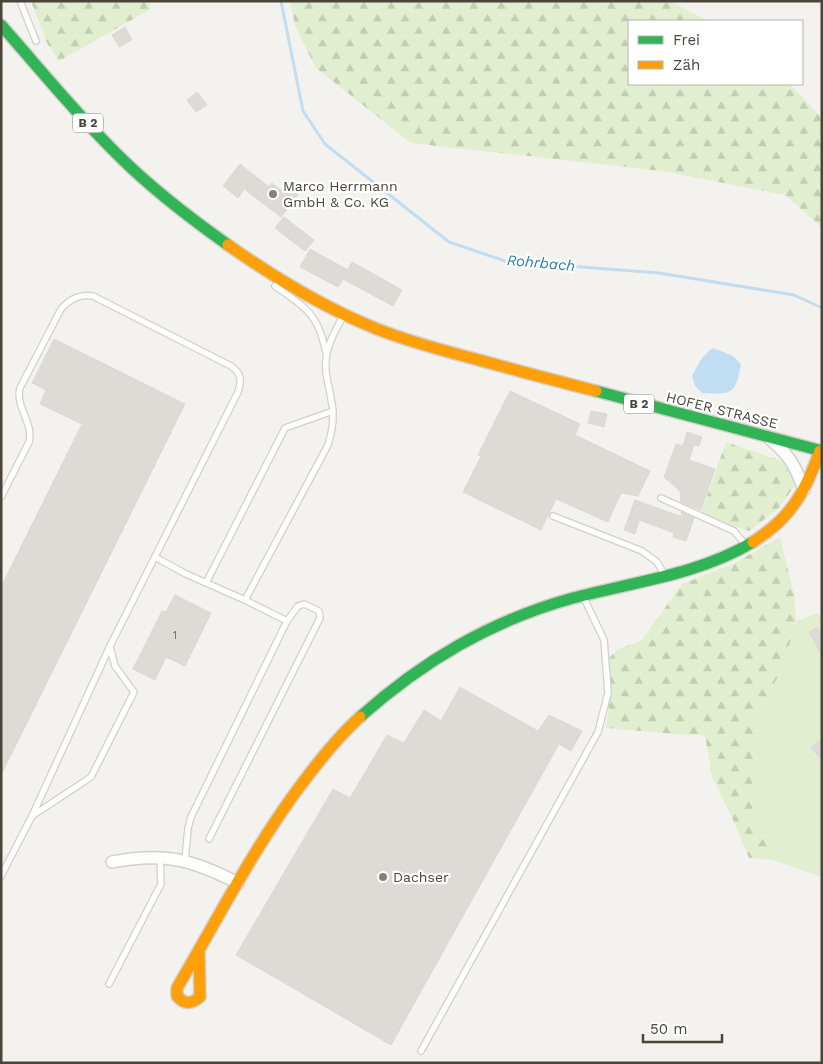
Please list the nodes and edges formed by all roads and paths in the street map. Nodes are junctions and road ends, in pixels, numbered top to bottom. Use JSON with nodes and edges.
{"nodes":[{"id":1,"x":20,"y":1,"type":"edge"},
{"id":2,"x":1,"y":25,"type":"edge"},
{"id":3,"x":36,"y":42,"type":"dead end"},
{"id":4,"x":255,"y":265,"type":"junction"},
{"id":5,"x":343,"y":314,"type":"junction"},
{"id":6,"x":326,"y":354,"type":"junction"},
{"id":7,"x":333,"y":411,"type":"junction"},
{"id":8,"x":768,"y":437,"type":"junction"},
{"id":9,"x":821,"y":451,"type":"edge"},
{"id":10,"x":804,"y":490,"type":"junction"},
{"id":11,"x":1,"y":497,"type":"edge"},
{"id":12,"x":661,"y":498,"type":"dead end"},
{"id":13,"x":553,"y":516,"type":"dead end"},
{"id":14,"x":746,"y":546,"type":"junction"},
{"id":15,"x":154,"y":557,"type":"junction"},
{"id":16,"x":666,"y":576,"type":"junction"},
{"id":17,"x":206,"y":583,"type":"junction"},
{"id":18,"x":583,"y":596,"type":"junction"},
{"id":19,"x":245,"y":600,"type":"junction"},
{"id":20,"x":287,"y":621,"type":"junction"},
{"id":21,"x":110,"y":646,"type":"junction"},
{"id":22,"x":32,"y":816,"type":"junction"},
{"id":23,"x":209,"y":839,"type":"dead end"},
{"id":24,"x":160,"y":857,"type":"junction"},
{"id":25,"x":185,"y":861,"type":"junction"},
{"id":26,"x":112,"y":862,"type":"dead end"},
{"id":27,"x":1,"y":876,"type":"edge"},
{"id":28,"x":238,"y":883,"type":"junction"},
{"id":29,"x":199,"y":952,"type":"dead end"},
{"id":30,"x":109,"y":984,"type":"dead end"},
{"id":31,"x":421,"y":1051,"type":"dead end"}],
"edges":[{"from":1,"to":3,"type":"lane"},
{"from":2,"to":4,"type":"main road","number":"B 2"},
{"from":4,"to":5,"type":"main road","number":"B 2"},
{"from":4,"to":6,"type":"lane"},
{"from":5,"to":6,"type":"lane"},
{"from":5,"to":8,"type":"main road","name":"HOFER STRASSE","number":"B 2"},
{"from":6,"to":7,"type":"lane"},
{"from":7,"to":17,"type":"lane"},
{"from":7,"to":19,"type":"lane"},
{"from":8,"to":9,"type":"main road","name":"HOFER STRASSE","number":"B 2"},
{"from":8,"to":10,"type":"street"},
{"from":9,"to":10,"type":"main road"},
{"from":10,"to":14,"type":"main road"},
{"from":11,"to":15,"type":"lane"},
{"from":12,"to":14,"type":"lane"},
{"from":13,"to":16,"type":"lane"},
{"from":14,"to":16,"type":"main road"},
{"from":15,"to":17,"type":"lane"},
{"from":15,"to":21,"type":"lane"},
{"from":16,"to":18,"type":"main road"},
{"from":17,"to":19,"type":"lane"},
{"from":18,"to":28,"type":"main road"},
{"from":18,"to":31,"type":"lane"},
{"from":19,"to":20,"type":"lane"},
{"from":20,"to":23,"type":"lane"},
{"from":20,"to":25,"type":"lane"},
{"from":21,"to":22,"type":"lane"},
{"from":21,"to":22,"type":"lane"},
{"from":22,"to":27,"type":"lane"},
{"from":24,"to":25,"type":"street"},
{"from":24,"to":26,"type":"street"},
{"from":24,"to":30,"type":"lane"},
{"from":25,"to":28,"type":"street"},
{"from":28,"to":29,"type":"main road"}]}
